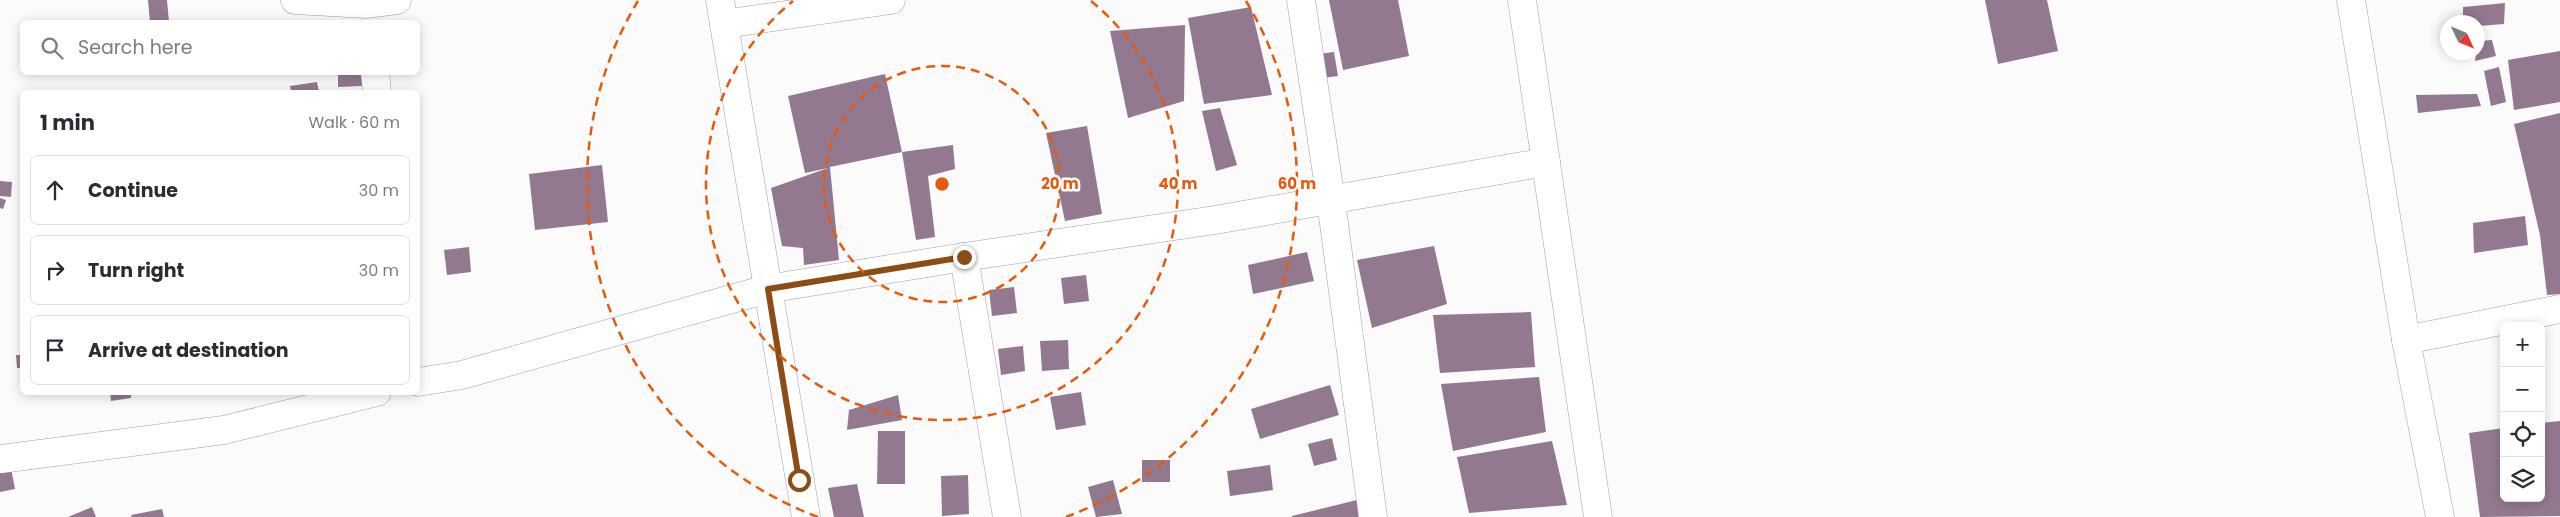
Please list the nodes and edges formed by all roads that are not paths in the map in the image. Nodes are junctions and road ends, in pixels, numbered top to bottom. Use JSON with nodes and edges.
{"nodes":[{"id":1,"x":295,"y":0,"type":"edge"},
{"id":2,"x":397,"y":0,"type":"edge"},
{"id":3,"x":892,"y":0,"type":"edge"},
{"id":4,"x":1301,"y":0,"type":"edge"},
{"id":5,"x":1522,"y":0,"type":"edge"},
{"id":6,"x":2351,"y":0,"type":"edge"},
{"id":7,"x":722,"y":12,"type":"edge"},
{"id":8,"x":367,"y":13,"type":"edge"},
{"id":9,"x":375,"y":75,"type":"edge"},
{"id":10,"x":377,"y":90,"type":"edge"},
{"id":11,"x":1546,"y":162,"type":"junction"},
{"id":12,"x":1331,"y":201,"type":"junction"},
{"id":13,"x":964,"y":257,"type":"junction"},
{"id":14,"x":768,"y":289,"type":"junction"},
{"id":15,"x":2560,"y":309,"type":"edge"},
{"id":16,"x":2406,"y":340,"type":"junction"},
{"id":17,"x":420,"y":382,"type":"edge"},
{"id":18,"x":365,"y":395,"type":"edge"},
{"id":19,"x":0,"y":459,"type":"edge"},
{"id":20,"x":806,"y":517,"type":"edge"},
{"id":21,"x":1007,"y":517,"type":"edge"},
{"id":22,"x":1373,"y":517,"type":"edge"},
{"id":23,"x":1598,"y":517,"type":"edge"},
{"id":24,"x":2440,"y":517,"type":"edge"}],
"edges":[{"from":1,"to":8,"type":"street"},
{"from":2,"to":8,"type":"street"},
{"from":3,"to":7,"type":"street"},
{"from":4,"to":12,"type":"street"},
{"from":5,"to":11,"type":"street"},
{"from":6,"to":16,"type":"street"},
{"from":7,"to":14,"type":"street"},
{"from":9,"to":10,"type":"street"},
{"from":11,"to":12,"type":"street"},
{"from":11,"to":23,"type":"street"},
{"from":12,"to":13,"type":"street"},
{"from":12,"to":22,"type":"street"},
{"from":13,"to":14,"type":"street"},
{"from":13,"to":21,"type":"street"},
{"from":14,"to":17,"type":"street"},
{"from":14,"to":20,"type":"street"},
{"from":15,"to":16,"type":"street"},
{"from":16,"to":24,"type":"street"},
{"from":18,"to":19,"type":"street"}]}
